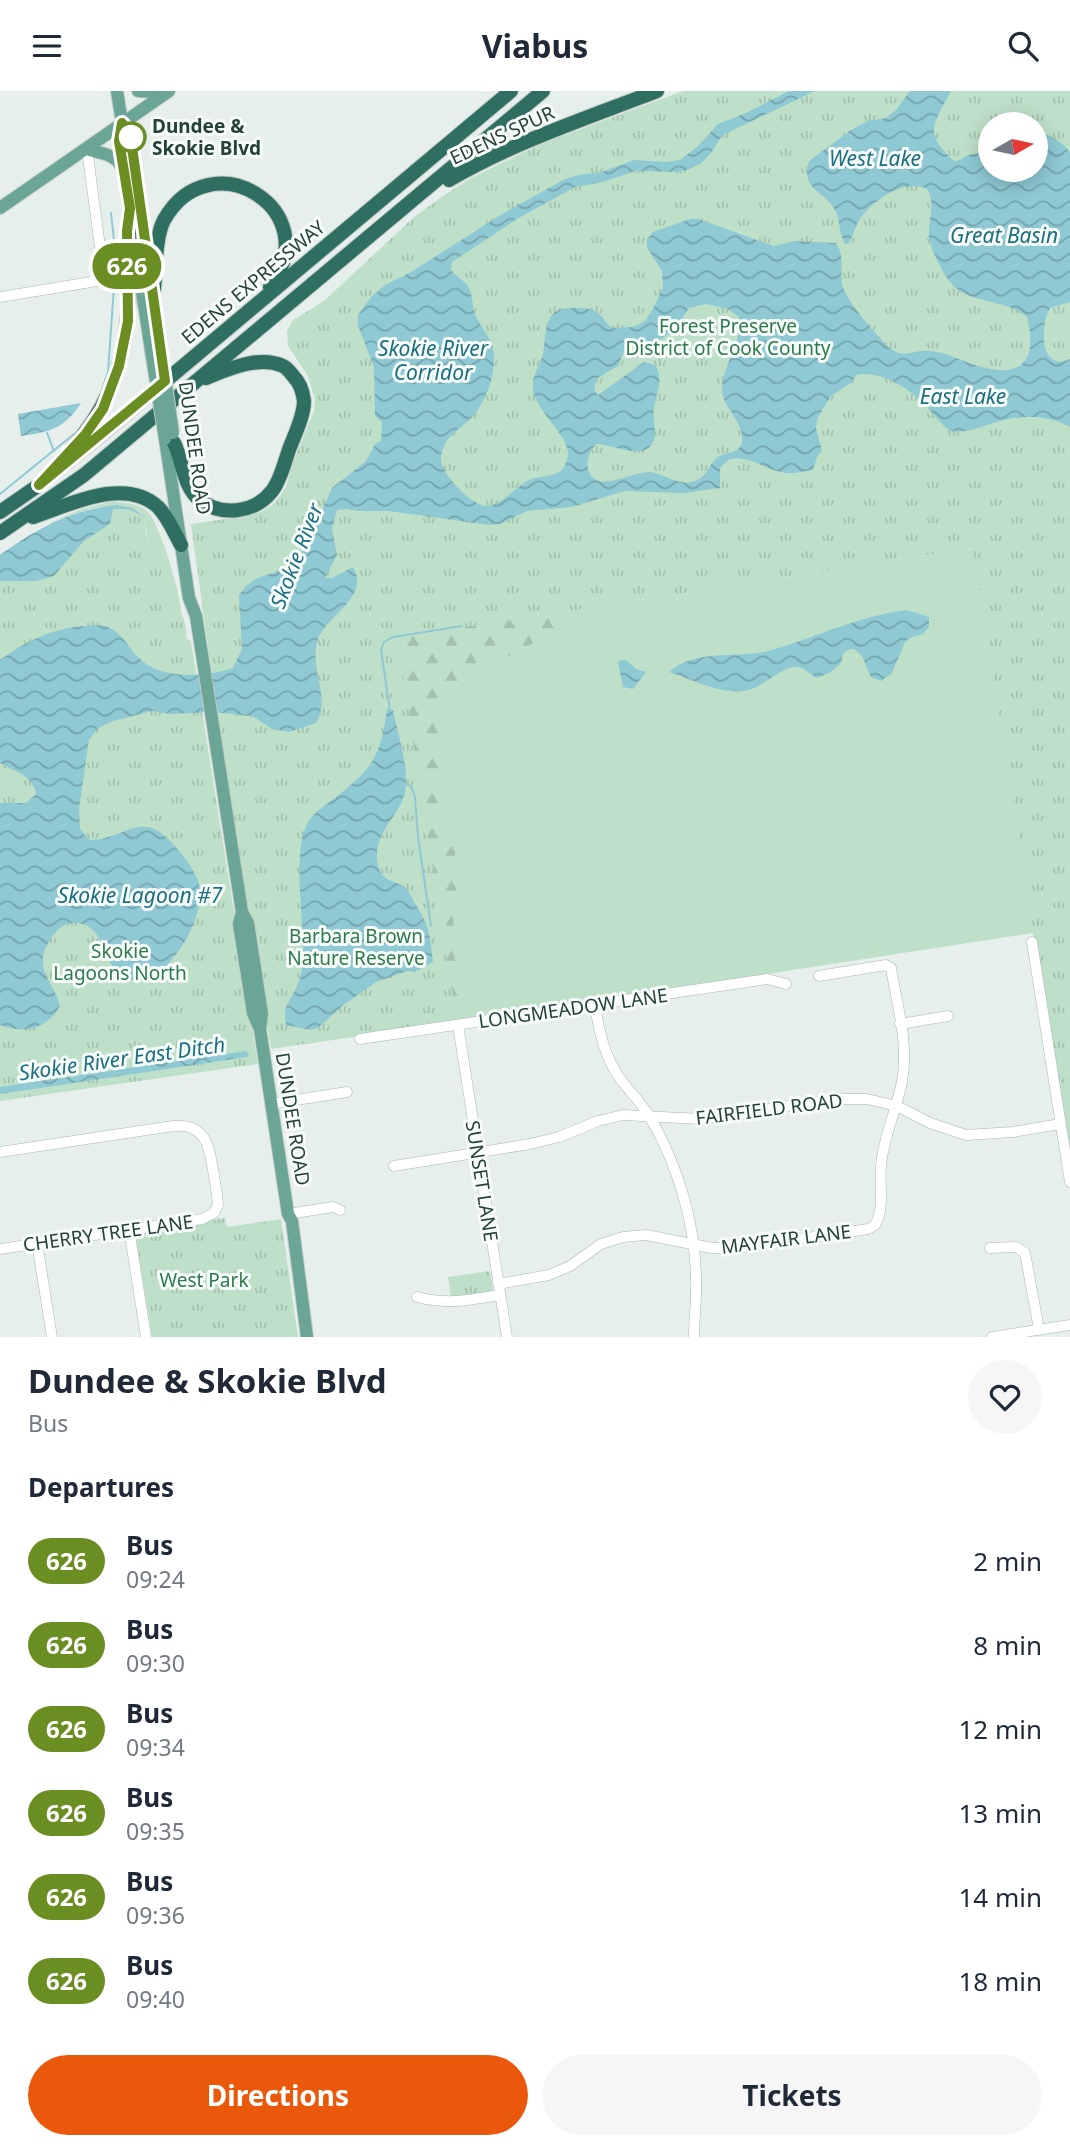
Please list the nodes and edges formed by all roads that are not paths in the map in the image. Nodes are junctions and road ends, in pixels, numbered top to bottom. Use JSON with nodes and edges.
{"nodes":[{"id":1,"x":117,"y":91,"type":"edge"},
{"id":2,"x":138,"y":91,"type":"edge"},
{"id":3,"x":509,"y":91,"type":"edge"},
{"id":4,"x":543,"y":91,"type":"edge"},
{"id":5,"x":657,"y":91,"type":"edge"},
{"id":6,"x":168,"y":92,"type":"edge"},
{"id":7,"x":495,"y":105,"type":"joint"},
{"id":8,"x":122,"y":123,"type":"junction"},
{"id":9,"x":87,"y":149,"type":"junction"},
{"id":10,"x":124,"y":171,"type":"junction"},
{"id":11,"x":406,"y":206,"type":"junction"},
{"id":12,"x":0,"y":208,"type":"edge"},
{"id":13,"x":130,"y":208,"type":"junction"},
{"id":14,"x":154,"y":289,"type":"junction"},
{"id":15,"x":0,"y":297,"type":"edge"},
{"id":16,"x":258,"y":302,"type":"junction"},
{"id":17,"x":156,"y":353,"type":"junction"},
{"id":18,"x":195,"y":383,"type":"junction"},
{"id":19,"x":171,"y":438,"type":"junction"},
{"id":20,"x":39,"y":485,"type":"junction"},
{"id":21,"x":0,"y":512,"type":"edge"},
{"id":22,"x":18,"y":522,"type":"junction"},
{"id":23,"x":0,"y":533,"type":"edge"},
{"id":24,"x":181,"y":545,"type":"junction"},
{"id":25,"x":196,"y":616,"type":"junction"},
{"id":26,"x":1032,"y":942,"type":"dead end"},
{"id":27,"x":819,"y":976,"type":"dead end"},
{"id":28,"x":786,"y":984,"type":"dead end"},
{"id":29,"x":595,"y":1005,"type":"junction"},
{"id":30,"x":948,"y":1016,"type":"dead end"},
{"id":31,"x":900,"y":1024,"type":"junction"},
{"id":32,"x":458,"y":1025,"type":"junction"},
{"id":33,"x":360,"y":1039,"type":"dead end"},
{"id":34,"x":347,"y":1092,"type":"dead end"},
{"id":35,"x":271,"y":1104,"type":"junction"},
{"id":36,"x":897,"y":1106,"type":"junction"},
{"id":37,"x":650,"y":1117,"type":"junction"},
{"id":38,"x":1060,"y":1124,"type":"junction"},
{"id":39,"x":0,"y":1151,"type":"edge"},
{"id":40,"x":476,"y":1152,"type":"junction"},
{"id":41,"x":394,"y":1165,"type":"dead end"},
{"id":42,"x":1070,"y":1182,"type":"edge"},
{"id":43,"x":340,"y":1210,"type":"dead end"},
{"id":44,"x":288,"y":1214,"type":"junction"},
{"id":45,"x":129,"y":1229,"type":"junction"},
{"id":46,"x":37,"y":1243,"type":"junction"},
{"id":47,"x":693,"y":1244,"type":"junction"},
{"id":48,"x":990,"y":1248,"type":"dead end"},
{"id":49,"x":0,"y":1249,"type":"edge"},
{"id":50,"x":498,"y":1284,"type":"junction"},
{"id":51,"x":500,"y":1295,"type":"junction"},
{"id":52,"x":417,"y":1297,"type":"dead end"},
{"id":53,"x":1070,"y":1325,"type":"edge"},
{"id":54,"x":1039,"y":1329,"type":"junction"},
{"id":55,"x":52,"y":1337,"type":"edge"},
{"id":56,"x":146,"y":1337,"type":"edge"},
{"id":57,"x":307,"y":1337,"type":"edge"},
{"id":58,"x":507,"y":1337,"type":"edge"},
{"id":59,"x":694,"y":1337,"type":"edge"},
{"id":60,"x":992,"y":1337,"type":"edge"}],
"edges":[{"from":1,"to":8,"type":"main road","name":"DUNDEE ROAD"},
{"from":2,"to":6,"type":"main road"},
{"from":3,"to":7,"type":"highway","name":"EDENS SPUR"},
{"from":4,"to":11,"type":"highway"},
{"from":5,"to":11,"type":"highway","name":"EDENS SPUR"},
{"from":6,"to":8,"type":"main road"},
{"from":7,"to":16,"type":"highway","name":"EDENS EXPRESSWAY"},
{"from":8,"to":9,"type":"main road"},
{"from":8,"to":10,"type":"main road","name":"DUNDEE ROAD"},
{"from":8,"to":14,"type":"main road","name":"DUNDEE ROAD"},
{"from":9,"to":10,"type":"main road"},
{"from":9,"to":12,"type":"main road"},
{"from":9,"to":15,"type":"street"},
{"from":10,"to":13,"type":"main road","name":"DUNDEE ROAD"},
{"from":11,"to":18,"type":"highway","name":"EDENS EXPRESSWAY"},
{"from":13,"to":17,"type":"main road","name":"DUNDEE ROAD"},
{"from":13,"to":20,"type":"highway"},
{"from":14,"to":16,"type":"highway"},
{"from":14,"to":17,"type":"main road","name":"DUNDEE ROAD"},
{"from":16,"to":20,"type":"highway","name":"EDENS EXPRESSWAY"},
{"from":17,"to":19,"type":"main road","name":"DUNDEE ROAD","bridge":true},
{"from":18,"to":19,"type":"highway"},
{"from":18,"to":22,"type":"highway","name":"EDENS EXPRESSWAY"},
{"from":19,"to":24,"type":"main road","name":"DUNDEE ROAD"},
{"from":19,"to":25,"type":"main road","name":"DUNDEE ROAD"},
{"from":20,"to":21,"type":"highway","name":"EDENS EXPRESSWAY"},
{"from":22,"to":23,"type":"highway","name":"EDENS EXPRESSWAY"},
{"from":22,"to":24,"type":"highway"},
{"from":24,"to":25,"type":"main road","name":"DUNDEE ROAD"},
{"from":25,"to":35,"type":"main road","name":"DUNDEE ROAD"},
{"from":26,"to":38,"type":"street"},
{"from":27,"to":31,"type":"street"},
{"from":28,"to":29,"type":"street","name":"LONGMEADOW LANE"},
{"from":29,"to":32,"type":"street","name":"LONGMEADOW LANE"},
{"from":29,"to":37,"type":"street"},
{"from":30,"to":31,"type":"street"},
{"from":31,"to":36,"type":"street"},
{"from":32,"to":33,"type":"street","name":"LONGMEADOW LANE"},
{"from":32,"to":40,"type":"street","name":"SUNSET LANE"},
{"from":34,"to":35,"type":"street"},
{"from":35,"to":44,"type":"main road","name":"DUNDEE ROAD"},
{"from":36,"to":37,"type":"street","name":"FAIRFIELD ROAD"},
{"from":36,"to":38,"type":"street","name":"FAIRFIELD ROAD"},
{"from":36,"to":47,"type":"street","name":"MAYFAIR LANE"},
{"from":37,"to":40,"type":"street","name":"FAIRFIELD ROAD"},
{"from":37,"to":47,"type":"street"},
{"from":38,"to":42,"type":"street"},
{"from":39,"to":45,"type":"street","name":"CHERRY TREE LANE"},
{"from":40,"to":41,"type":"street","name":"FAIRFIELD ROAD"},
{"from":40,"to":50,"type":"street","name":"SUNSET LANE"},
{"from":43,"to":44,"type":"street"},
{"from":44,"to":57,"type":"main road","name":"DUNDEE ROAD"},
{"from":45,"to":46,"type":"street","name":"CHERRY TREE LANE"},
{"from":45,"to":56,"type":"street"},
{"from":46,"to":49,"type":"street","name":"CHERRY TREE LANE"},
{"from":46,"to":55,"type":"street"},
{"from":47,"to":50,"type":"street","name":"MAYFAIR LANE"},
{"from":47,"to":59,"type":"street"},
{"from":48,"to":54,"type":"street"},
{"from":50,"to":51,"type":"street","name":"SUNSET LANE"},
{"from":51,"to":52,"type":"street"},
{"from":51,"to":58,"type":"street","name":"SUNSET LANE"},
{"from":53,"to":54,"type":"street"},
{"from":54,"to":60,"type":"street"}]}
